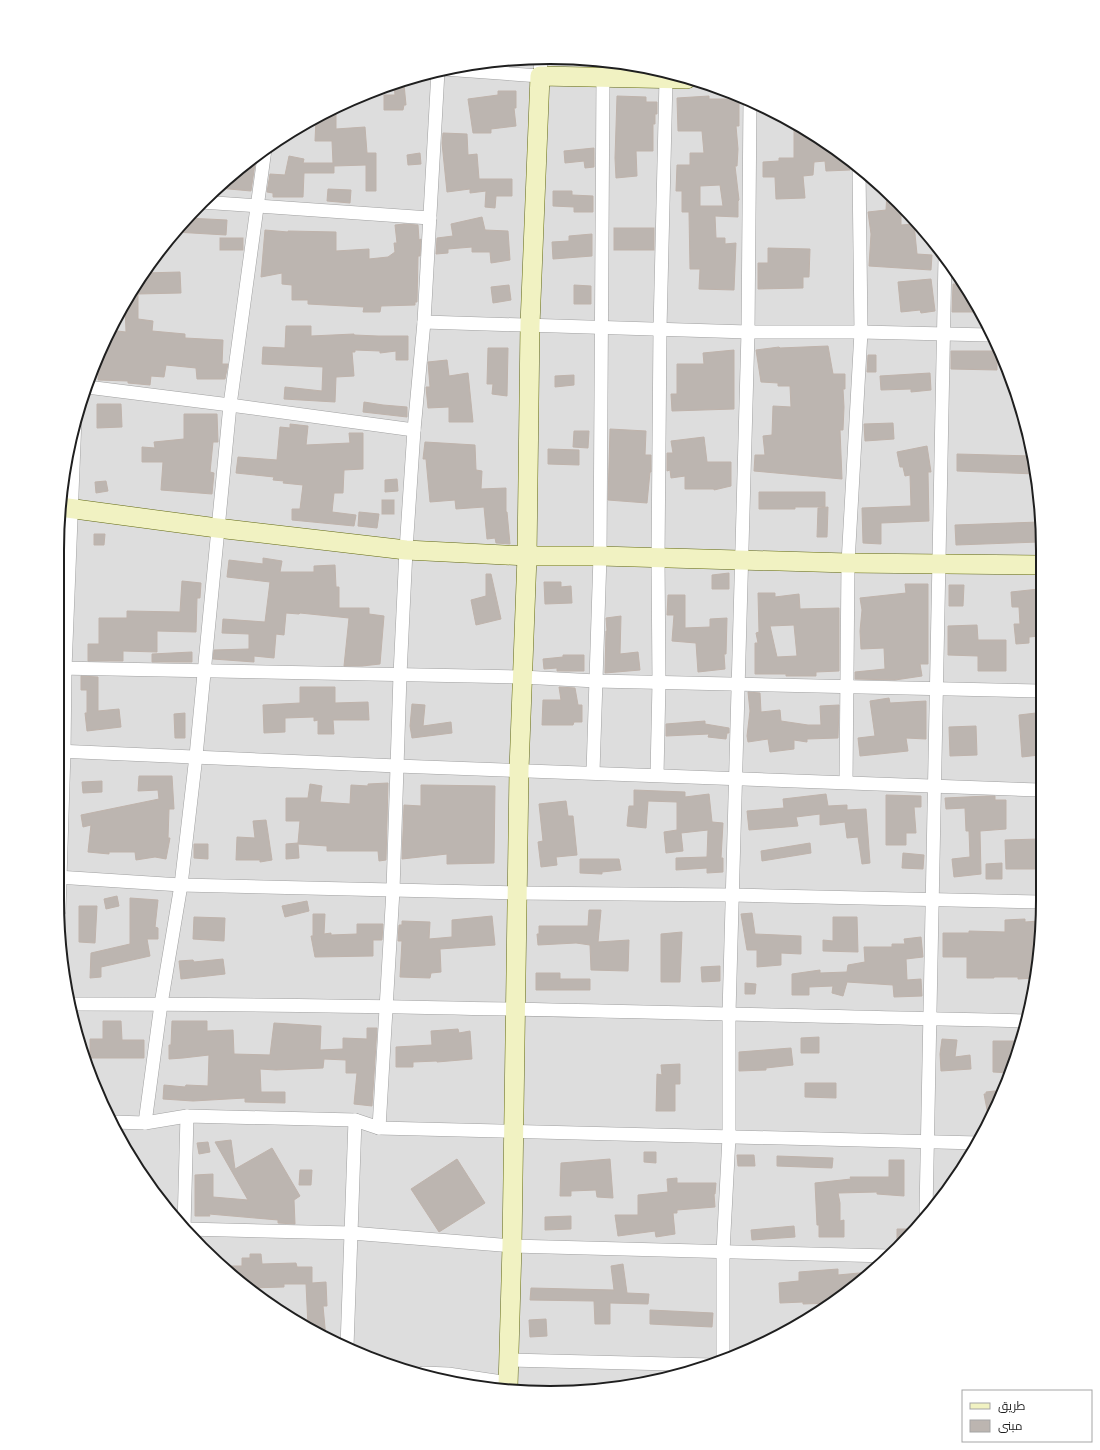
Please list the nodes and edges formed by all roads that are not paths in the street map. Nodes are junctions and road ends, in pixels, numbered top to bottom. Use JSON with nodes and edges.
{"nodes":[{"id":1,"x":540,"y":67,"type":"edge"},
{"id":2,"x":485,"y":68,"type":"edge"},
{"id":3,"x":500,"y":68,"type":"edge"},
{"id":4,"x":438,"y":77,"type":"edge"},
{"id":5,"x":603,"y":77,"type":"junction"},
{"id":6,"x":666,"y":79,"type":"joint"},
{"id":7,"x":750,"y":107,"type":"edge"},
{"id":8,"x":264,"y":157,"type":"edge"},
{"id":9,"x":859,"y":175,"type":"edge"},
{"id":10,"x":210,"y":203,"type":"edge"},
{"id":11,"x":257,"y":206,"type":"junction"},
{"id":12,"x":430,"y":218,"type":"junction"},
{"id":13,"x":945,"y":267,"type":"edge"},
{"id":14,"x":424,"y":322,"type":"junction"},
{"id":15,"x":530,"y":325,"type":"junction"},
{"id":16,"x":600,"y":327,"type":"junction"},
{"id":17,"x":660,"y":329,"type":"junction"},
{"id":18,"x":748,"y":332,"type":"junction"},
{"id":19,"x":861,"y":332,"type":"junction"},
{"id":20,"x":944,"y":334,"type":"junction"},
{"id":21,"x":986,"y":335,"type":"edge"},
{"id":22,"x":92,"y":389,"type":"edge"},
{"id":23,"x":230,"y":405,"type":"junction"},
{"id":24,"x":414,"y":430,"type":"junction"},
{"id":25,"x":68,"y":485,"type":"edge"},
{"id":26,"x":66,"y":508,"type":"edge"},
{"id":27,"x":217,"y":528,"type":"junction"},
{"id":28,"x":406,"y":550,"type":"junction"},
{"id":29,"x":527,"y":556,"type":"junction"},
{"id":30,"x":600,"y":556,"type":"junction"},
{"id":31,"x":658,"y":558,"type":"junction"},
{"id":32,"x":741,"y":560,"type":"junction"},
{"id":33,"x":848,"y":563,"type":"junction"},
{"id":34,"x":939,"y":565,"type":"junction"},
{"id":35,"x":1036,"y":566,"type":"edge"},
{"id":36,"x":64,"y":572,"type":"edge"},
{"id":37,"x":64,"y":668,"type":"edge"},
{"id":38,"x":204,"y":671,"type":"junction"},
{"id":39,"x":400,"y":675,"type":"junction"},
{"id":40,"x":522,"y":677,"type":"junction"},
{"id":41,"x":596,"y":681,"type":"junction"},
{"id":42,"x":659,"y":683,"type":"junction"},
{"id":43,"x":739,"y":684,"type":"junction"},
{"id":44,"x":847,"y":687,"type":"junction"},
{"id":45,"x":937,"y":688,"type":"junction"},
{"id":46,"x":1036,"y":690,"type":"edge"},
{"id":47,"x":64,"y":751,"type":"edge"},
{"id":48,"x":196,"y":756,"type":"junction"},
{"id":49,"x":397,"y":766,"type":"junction"},
{"id":50,"x":519,"y":770,"type":"junction"},
{"id":51,"x":593,"y":772,"type":"junction"},
{"id":52,"x":657,"y":775,"type":"junction"},
{"id":53,"x":735,"y":778,"type":"junction"},
{"id":54,"x":846,"y":782,"type":"junction"},
{"id":55,"x":935,"y":786,"type":"junction"},
{"id":56,"x":1036,"y":790,"type":"edge"},
{"id":57,"x":64,"y":877,"type":"edge"},
{"id":58,"x":181,"y":885,"type":"junction"},
{"id":59,"x":393,"y":890,"type":"junction"},
{"id":60,"x":517,"y":893,"type":"junction"},
{"id":61,"x":733,"y":895,"type":"junction"},
{"id":62,"x":933,"y":899,"type":"junction"},
{"id":63,"x":1036,"y":902,"type":"edge"},
{"id":64,"x":75,"y":1004,"type":"edge"},
{"id":65,"x":161,"y":1004,"type":"junction"},
{"id":66,"x":386,"y":1007,"type":"junction"},
{"id":67,"x":515,"y":1009,"type":"junction"},
{"id":68,"x":729,"y":1014,"type":"junction"},
{"id":69,"x":930,"y":1019,"type":"junction"},
{"id":70,"x":1020,"y":1021,"type":"edge"},
{"id":71,"x":187,"y":1116,"type":"junction"},
{"id":72,"x":355,"y":1120,"type":"junction"},
{"id":73,"x":118,"y":1122,"type":"edge"},
{"id":74,"x":145,"y":1123,"type":"junction"},
{"id":75,"x":380,"y":1128,"type":"junction"},
{"id":76,"x":513,"y":1132,"type":"junction"},
{"id":77,"x":729,"y":1137,"type":"junction"},
{"id":78,"x":928,"y":1142,"type":"junction"},
{"id":79,"x":971,"y":1143,"type":"edge"},
{"id":80,"x":926,"y":1207,"type":"edge"},
{"id":81,"x":184,"y":1219,"type":"edge"},
{"id":82,"x":193,"y":1229,"type":"edge"},
{"id":83,"x":351,"y":1233,"type":"junction"},
{"id":84,"x":512,"y":1246,"type":"junction"},
{"id":85,"x":723,"y":1252,"type":"junction"},
{"id":86,"x":881,"y":1256,"type":"edge"},
{"id":87,"x":346,"y":1341,"type":"edge"},
{"id":88,"x":723,"y":1354,"type":"edge"},
{"id":89,"x":509,"y":1360,"type":"junction"},
{"id":90,"x":691,"y":1364,"type":"edge"},
{"id":91,"x":508,"y":1385,"type":"edge"}],
"edges":[{"from":1,"to":3,"type":"street"},
{"from":1,"to":5,"type":"street"},
{"from":1,"to":15,"type":"street"},
{"from":2,"to":3,"type":"street"},
{"from":4,"to":12,"type":"street"},
{"from":5,"to":6,"type":"street"},
{"from":5,"to":16,"type":"street"},
{"from":6,"to":17,"type":"street"},
{"from":7,"to":18,"type":"street"},
{"from":8,"to":11,"type":"street"},
{"from":9,"to":19,"type":"street"},
{"from":10,"to":11,"type":"street"},
{"from":11,"to":12,"type":"street"},
{"from":11,"to":23,"type":"street"},
{"from":12,"to":14,"type":"street"},
{"from":13,"to":20,"type":"street"},
{"from":14,"to":15,"type":"street"},
{"from":14,"to":24,"type":"street"},
{"from":15,"to":16,"type":"street"},
{"from":15,"to":29,"type":"street"},
{"from":16,"to":17,"type":"street"},
{"from":16,"to":30,"type":"street"},
{"from":17,"to":18,"type":"street"},
{"from":17,"to":31,"type":"street"},
{"from":18,"to":19,"type":"street"},
{"from":18,"to":32,"type":"street"},
{"from":19,"to":20,"type":"street"},
{"from":19,"to":33,"type":"street"},
{"from":20,"to":21,"type":"street"},
{"from":20,"to":34,"type":"street"},
{"from":22,"to":23,"type":"street"},
{"from":23,"to":24,"type":"street"},
{"from":23,"to":27,"type":"street"},
{"from":24,"to":28,"type":"street"},
{"from":25,"to":26,"type":"street"},
{"from":26,"to":27,"type":"street"},
{"from":26,"to":36,"type":"street"},
{"from":27,"to":28,"type":"street"},
{"from":27,"to":38,"type":"street"},
{"from":28,"to":29,"type":"street"},
{"from":28,"to":39,"type":"street"},
{"from":29,"to":30,"type":"street"},
{"from":29,"to":40,"type":"street"},
{"from":30,"to":31,"type":"street"},
{"from":30,"to":41,"type":"street"},
{"from":31,"to":32,"type":"street"},
{"from":31,"to":42,"type":"street"},
{"from":32,"to":33,"type":"street"},
{"from":32,"to":43,"type":"street"},
{"from":33,"to":34,"type":"street"},
{"from":33,"to":44,"type":"street"},
{"from":34,"to":35,"type":"street"},
{"from":34,"to":45,"type":"street"},
{"from":37,"to":38,"type":"street"},
{"from":38,"to":39,"type":"street"},
{"from":38,"to":48,"type":"street"},
{"from":39,"to":40,"type":"street"},
{"from":39,"to":49,"type":"street"},
{"from":40,"to":41,"type":"street"},
{"from":40,"to":50,"type":"street"},
{"from":41,"to":42,"type":"street"},
{"from":41,"to":51,"type":"street"},
{"from":42,"to":43,"type":"street"},
{"from":42,"to":52,"type":"street"},
{"from":43,"to":44,"type":"street"},
{"from":43,"to":53,"type":"street"},
{"from":44,"to":45,"type":"street"},
{"from":44,"to":54,"type":"street"},
{"from":45,"to":46,"type":"street"},
{"from":45,"to":55,"type":"street"},
{"from":47,"to":48,"type":"street"},
{"from":48,"to":49,"type":"street"},
{"from":48,"to":58,"type":"street"},
{"from":49,"to":50,"type":"street"},
{"from":49,"to":59,"type":"street"},
{"from":50,"to":51,"type":"street"},
{"from":50,"to":60,"type":"street"},
{"from":51,"to":52,"type":"street"},
{"from":52,"to":53,"type":"street"},
{"from":53,"to":54,"type":"street"},
{"from":53,"to":61,"type":"street"},
{"from":54,"to":55,"type":"street"},
{"from":55,"to":56,"type":"street"},
{"from":55,"to":62,"type":"street"},
{"from":57,"to":58,"type":"street"},
{"from":58,"to":59,"type":"street"},
{"from":58,"to":65,"type":"street"},
{"from":59,"to":60,"type":"street"},
{"from":59,"to":66,"type":"street"},
{"from":60,"to":61,"type":"street"},
{"from":60,"to":67,"type":"street"},
{"from":61,"to":62,"type":"street"},
{"from":61,"to":68,"type":"street"},
{"from":62,"to":63,"type":"street"},
{"from":62,"to":69,"type":"street"},
{"from":64,"to":65,"type":"street"},
{"from":65,"to":66,"type":"street"},
{"from":65,"to":74,"type":"street"},
{"from":66,"to":67,"type":"street"},
{"from":66,"to":75,"type":"street"},
{"from":67,"to":68,"type":"street"},
{"from":67,"to":76,"type":"street"},
{"from":68,"to":69,"type":"street"},
{"from":68,"to":77,"type":"street"},
{"from":69,"to":70,"type":"street"},
{"from":69,"to":78,"type":"street"},
{"from":71,"to":72,"type":"street"},
{"from":71,"to":74,"type":"street"},
{"from":71,"to":81,"type":"street"},
{"from":72,"to":75,"type":"street"},
{"from":72,"to":83,"type":"street"},
{"from":73,"to":74,"type":"street"},
{"from":75,"to":76,"type":"street"},
{"from":76,"to":77,"type":"street"},
{"from":76,"to":84,"type":"street"},
{"from":77,"to":78,"type":"street"},
{"from":77,"to":85,"type":"street"},
{"from":78,"to":79,"type":"street"},
{"from":78,"to":80,"type":"street"},
{"from":82,"to":83,"type":"street"},
{"from":83,"to":84,"type":"street"},
{"from":83,"to":87,"type":"street"},
{"from":84,"to":85,"type":"street"},
{"from":84,"to":89,"type":"street"},
{"from":85,"to":86,"type":"street"},
{"from":85,"to":88,"type":"street"},
{"from":89,"to":90,"type":"street"},
{"from":89,"to":91,"type":"street"}]}
